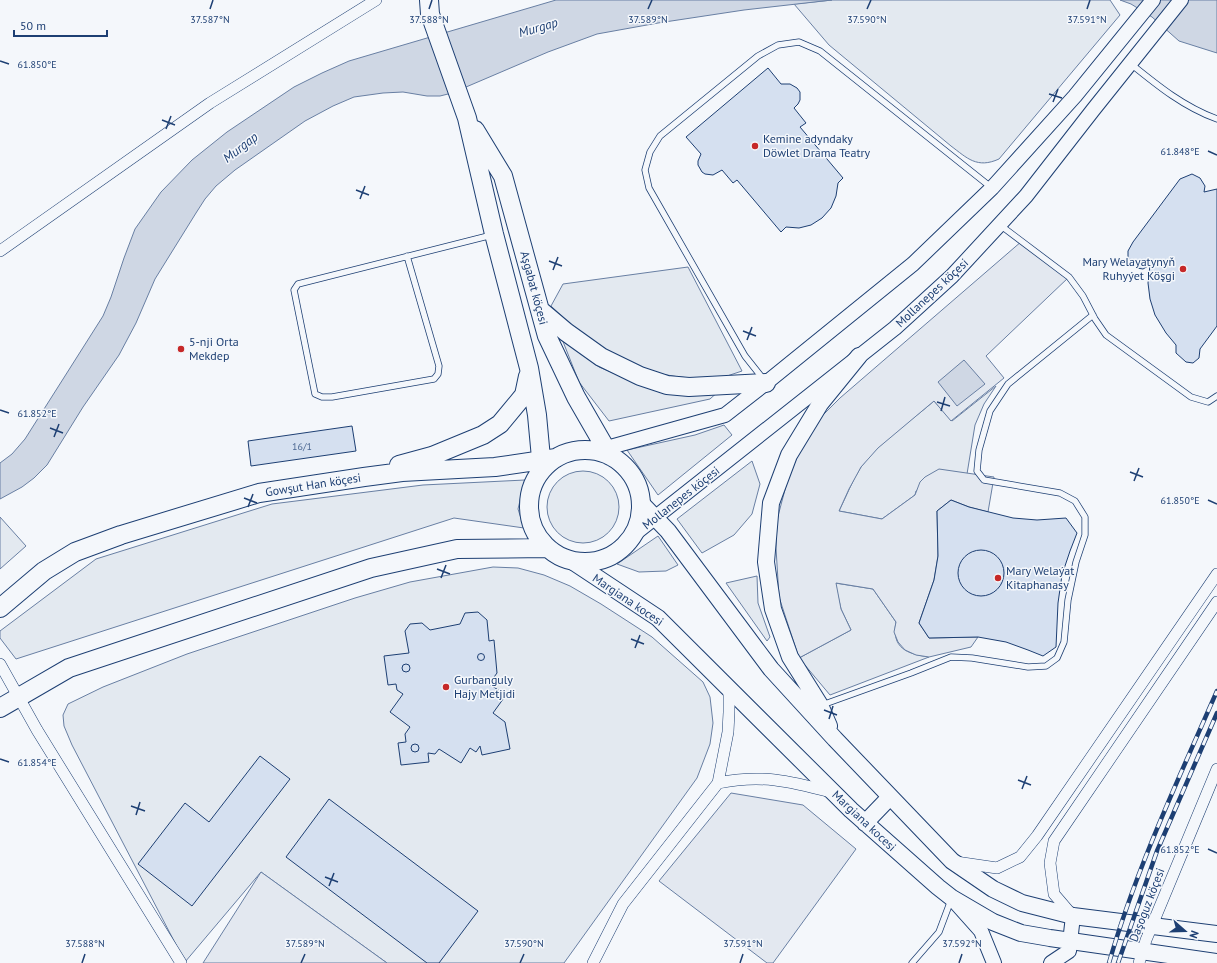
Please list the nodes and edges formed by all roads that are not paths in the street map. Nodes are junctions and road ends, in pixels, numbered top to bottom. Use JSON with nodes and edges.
{"nodes":[{"id":1,"x":376,"y":0,"type":"edge"},
{"id":2,"x":1153,"y":0,"type":"edge"},
{"id":3,"x":1181,"y":0,"type":"edge"},
{"id":4,"x":429,"y":4,"type":"edge"},
{"id":5,"x":1131,"y":64,"type":"junction"},
{"id":6,"x":1075,"y":96,"type":"junction"},
{"id":7,"x":1093,"y":110,"type":"junction"},
{"id":8,"x":467,"y":118,"type":"junction"},
{"id":9,"x":1217,"y":119,"type":"edge"},
{"id":10,"x":992,"y":188,"type":"junction"},
{"id":11,"x":1000,"y":225,"type":"junction"},
{"id":12,"x":494,"y":234,"type":"junction"},
{"id":13,"x":0,"y":251,"type":"edge"},
{"id":14,"x":407,"y":256,"type":"junction"},
{"id":15,"x":540,"y":310,"type":"junction"},
{"id":16,"x":1093,"y":315,"type":"junction"},
{"id":17,"x":859,"y":356,"type":"junction"},
{"id":18,"x":529,"y":368,"type":"junction"},
{"id":19,"x":766,"y":383,"type":"junction"},
{"id":20,"x":1217,"y":396,"type":"edge"},
{"id":21,"x":604,"y":452,"type":"junction"},
{"id":22,"x":547,"y":463,"type":"junction"},
{"id":23,"x":364,"y":477,"type":"junction"},
{"id":24,"x":641,"y":502,"type":"junction"},
{"id":25,"x":655,"y":519,"type":"junction"},
{"id":26,"x":633,"y":535,"type":"junction"},
{"id":27,"x":547,"y":548,"type":"junction"},
{"id":28,"x":572,"y":562,"type":"junction"},
{"id":29,"x":1217,"y":574,"type":"edge"},
{"id":30,"x":1217,"y":602,"type":"edge"},
{"id":31,"x":0,"y":608,"type":"edge"},
{"id":32,"x":1167,"y":648,"type":"junction"},
{"id":33,"x":1180,"y":656,"type":"junction"},
{"id":34,"x":0,"y":664,"type":"edge"},
{"id":35,"x":728,"y":688,"type":"junction"},
{"id":36,"x":19,"y":697,"type":"junction"},
{"id":37,"x":0,"y":708,"type":"edge"},
{"id":38,"x":814,"y":708,"type":"junction"},
{"id":39,"x":1217,"y":769,"type":"edge"},
{"id":40,"x":718,"y":783,"type":"junction"},
{"id":41,"x":833,"y":792,"type":"junction"},
{"id":42,"x":890,"y":797,"type":"junction"},
{"id":43,"x":865,"y":823,"type":"junction"},
{"id":44,"x":952,"y":861,"type":"junction"},
{"id":45,"x":952,"y":898,"type":"junction"},
{"id":46,"x":1073,"y":916,"type":"junction"},
{"id":47,"x":1151,"y":926,"type":"junction"},
{"id":48,"x":1217,"y":934,"type":"edge"},
{"id":49,"x":1070,"y":941,"type":"junction"},
{"id":50,"x":1141,"y":957,"type":"edge"},
{"id":51,"x":1217,"y":962,"type":"edge"},
{"id":52,"x":181,"y":963,"type":"edge"},
{"id":53,"x":593,"y":963,"type":"edge"},
{"id":54,"x":912,"y":963,"type":"edge"},
{"id":55,"x":994,"y":963,"type":"edge"},
{"id":56,"x":1051,"y":963,"type":"edge"}],
"edges":[{"from":1,"to":13,"type":"street"},
{"from":2,"to":6,"type":"street"},
{"from":3,"to":5,"type":"street","name":"Mollanepes köçesi"},
{"from":4,"to":8,"type":"main road","name":"Aşgabat köçesi"},
{"from":5,"to":7,"type":"street","name":"Mollanepes köçesi"},
{"from":5,"to":9,"type":"lane"},
{"from":6,"to":7,"type":"street"},
{"from":6,"to":10,"type":"street"},
{"from":7,"to":11,"type":"street","name":"Mollanepes köçesi"},
{"from":8,"to":12,"type":"main road","name":"Aşgabat köçesi"},
{"from":8,"to":15,"type":"main road","name":"Aşgabat köçesi"},
{"from":10,"to":19,"type":"street"},
{"from":10,"to":19,"type":"lane"},
{"from":11,"to":16,"type":"lane"},
{"from":11,"to":17,"type":"street","name":"Mollanepes köçesi"},
{"from":12,"to":14,"type":"lane"},
{"from":12,"to":18,"type":"main road","name":"Aşgabat köçesi"},
{"from":14,"to":14,"type":"lane"},
{"from":15,"to":19,"type":"main road"},
{"from":15,"to":21,"type":"main road","name":"Aşgabat köçesi"},
{"from":16,"to":20,"type":"lane"},
{"from":16,"to":38,"type":"lane"},
{"from":17,"to":25,"type":"street","name":"Mollanepes köçesi"},
{"from":17,"to":38,"type":"main road"},
{"from":18,"to":22,"type":"main road","name":"Aşgabat köçesi"},
{"from":18,"to":23,"type":"main road"},
{"from":19,"to":21,"type":"street"},
{"from":21,"to":22,"type":"main road"},
{"from":21,"to":24,"type":"main road"},
{"from":22,"to":23,"type":"main road","name":"Gowşut Han köçesi"},
{"from":22,"to":27,"type":"main road"},
{"from":23,"to":31,"type":"main road","name":"Gowşut Han köçesi"},
{"from":24,"to":25,"type":"main road"},
{"from":24,"to":26,"type":"main road"},
{"from":25,"to":26,"type":"street","name":"Mollanepes köçesi"},
{"from":25,"to":38,"type":"main road"},
{"from":26,"to":28,"type":"main road"},
{"from":27,"to":28,"type":"main road"},
{"from":27,"to":36,"type":"main road"},
{"from":28,"to":35,"type":"main road","name":"Margiana kocesi"},
{"from":29,"to":32,"type":"street"},
{"from":30,"to":33,"type":"street"},
{"from":32,"to":33,"type":"street"},
{"from":32,"to":44,"type":"street"},
{"from":33,"to":46,"type":"street"},
{"from":34,"to":36,"type":"street"},
{"from":35,"to":40,"type":"street"},
{"from":35,"to":41,"type":"main road","name":"Margiana kocesi"},
{"from":36,"to":37,"type":"main road"},
{"from":36,"to":52,"type":"street"},
{"from":38,"to":42,"type":"main road"},
{"from":39,"to":47,"type":"street","name":"Daşoguz köçesi"},
{"from":40,"to":41,"type":"street"},
{"from":40,"to":53,"type":"street"},
{"from":41,"to":43,"type":"main road","name":"Margiana kocesi"},
{"from":42,"to":43,"type":"main road"},
{"from":42,"to":44,"type":"main road"},
{"from":43,"to":45,"type":"main road","name":"Margiana kocesi"},
{"from":44,"to":46,"type":"main road"},
{"from":45,"to":49,"type":"main road","name":"Margiana kocesi"},
{"from":45,"to":54,"type":"lane"},
{"from":45,"to":55,"type":"street"},
{"from":46,"to":47,"type":"main road"},
{"from":46,"to":49,"type":"street"},
{"from":47,"to":48,"type":"main road"},
{"from":47,"to":50,"type":"street","name":"Daşoguz köçesi"},
{"from":49,"to":50,"type":"main road","name":"Margiana kocesi"},
{"from":49,"to":56,"type":"street"},
{"from":50,"to":51,"type":"main road","name":"Margiana kocesi"}]}
